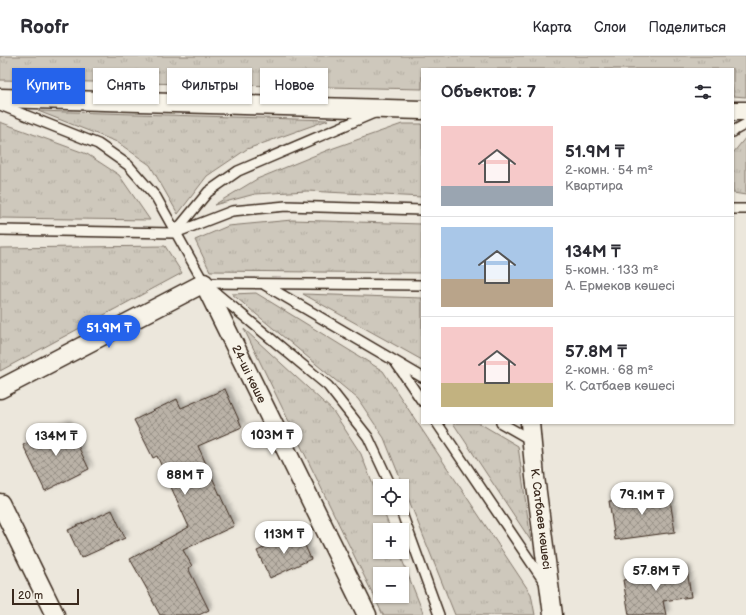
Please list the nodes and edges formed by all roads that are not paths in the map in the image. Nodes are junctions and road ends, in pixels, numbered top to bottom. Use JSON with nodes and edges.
{"nodes":[{"id":1,"x":0,"y":98,"type":"edge"},
{"id":2,"x":0,"y":105,"type":"edge"},
{"id":3,"x":383,"y":109,"type":"junction"},
{"id":4,"x":421,"y":110,"type":"edge"},
{"id":5,"x":742,"y":113,"type":"edge"},
{"id":6,"x":734,"y":131,"type":"edge"},
{"id":7,"x":421,"y":210,"type":"edge"},
{"id":8,"x":0,"y":230,"type":"edge"},
{"id":9,"x":175,"y":232,"type":"junction"},
{"id":10,"x":204,"y":283,"type":"junction"},
{"id":11,"x":264,"y":284,"type":"junction"},
{"id":12,"x":421,"y":285,"type":"edge"},
{"id":13,"x":394,"y":360,"type":"junction"},
{"id":14,"x":421,"y":376,"type":"edge"},
{"id":15,"x":0,"y":389,"type":"edge"},
{"id":16,"x":421,"y":400,"type":"edge"},
{"id":17,"x":438,"y":424,"type":"edge"},
{"id":18,"x":503,"y":424,"type":"edge"},
{"id":19,"x":530,"y":424,"type":"edge"},
{"id":20,"x":532,"y":441,"type":"junction"},
{"id":21,"x":388,"y":479,"type":"edge"},
{"id":22,"x":0,"y":503,"type":"edge"},
{"id":23,"x":403,"y":515,"type":"edge"},
{"id":24,"x":550,"y":591,"type":"junction"},
{"id":25,"x":55,"y":615,"type":"edge"},
{"id":26,"x":366,"y":615,"type":"edge"},
{"id":27,"x":439,"y":615,"type":"edge"},
{"id":28,"x":553,"y":615,"type":"edge"}],
"edges":[{"from":1,"to":3,"type":"street"},
{"from":2,"to":9,"type":"lane"},
{"from":3,"to":4,"type":"street"},
{"from":3,"to":9,"type":"lane"},
{"from":5,"to":6,"type":"lane"},
{"from":7,"to":9,"type":"lane"},
{"from":8,"to":9,"type":"lane"},
{"from":9,"to":10,"type":"lane"},
{"from":10,"to":11,"type":"lane"},
{"from":10,"to":15,"type":"street"},
{"from":10,"to":21,"type":"lane"},
{"from":10,"to":26,"type":"street","name":"24-ші көше"},
{"from":11,"to":12,"type":"lane"},
{"from":11,"to":13,"type":"lane"},
{"from":13,"to":14,"type":"lane"},
{"from":13,"to":16,"type":"lane"},
{"from":17,"to":24,"type":"lane"},
{"from":18,"to":20,"type":"lane"},
{"from":19,"to":20,"type":"street","name":"К. Сатбаев көшесі"},
{"from":20,"to":24,"type":"street","name":"К. Сатбаев көшесі"},
{"from":22,"to":25,"type":"street"},
{"from":23,"to":27,"type":"lane"},
{"from":24,"to":28,"type":"street","name":"К. Сатбаев көшесі"}]}
